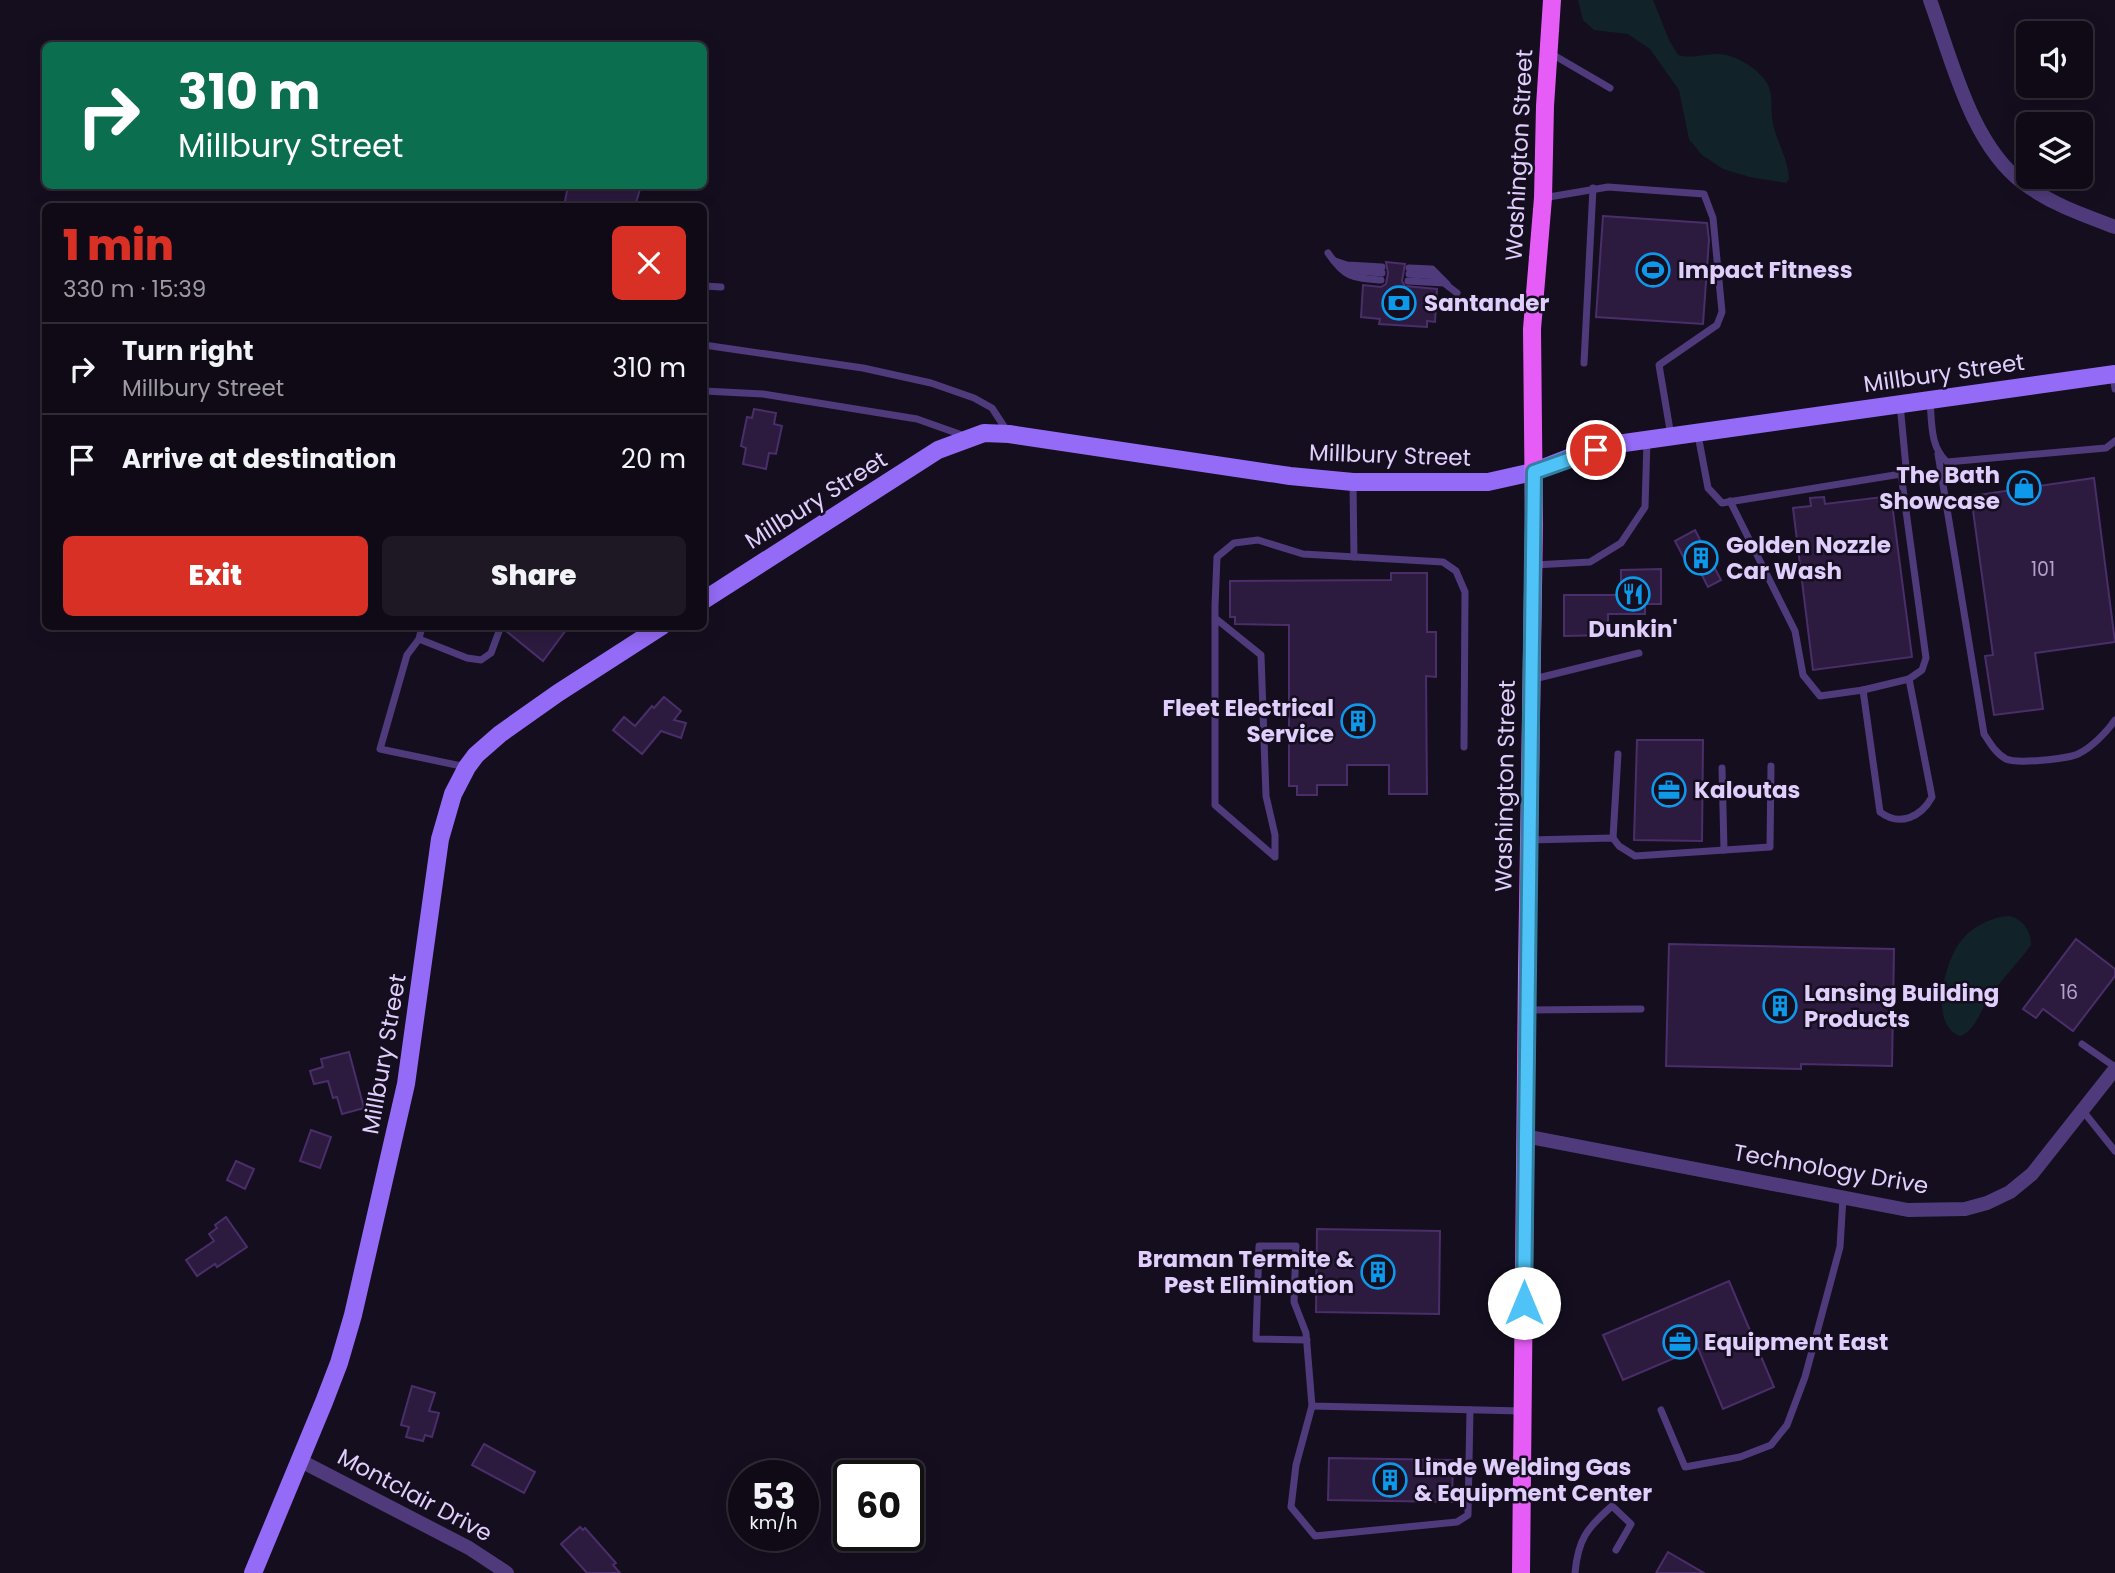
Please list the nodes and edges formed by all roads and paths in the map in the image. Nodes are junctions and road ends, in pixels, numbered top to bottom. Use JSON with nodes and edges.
{"nodes":[{"id":1,"x":1552,"y":0,"type":"edge"},
{"id":2,"x":1934,"y":2,"type":"edge"},
{"id":3,"x":1549,"y":51,"type":"junction"},
{"id":4,"x":1610,"y":88,"type":"dead end"},
{"id":5,"x":1593,"y":188,"type":"junction"},
{"id":6,"x":1543,"y":198,"type":"junction"},
{"id":7,"x":2115,"y":227,"type":"edge"},
{"id":8,"x":1382,"y":273,"type":"joint"},
{"id":9,"x":707,"y":286,"type":"edge"},
{"id":10,"x":721,"y":287,"type":"dead end"},
{"id":11,"x":1450,"y":287,"type":"junction"},
{"id":12,"x":1457,"y":293,"type":"dead end"},
{"id":13,"x":707,"y":345,"type":"edge"},
{"id":14,"x":1584,"y":363,"type":"dead end"},
{"id":15,"x":2114,"y":379,"type":"edge"},
{"id":16,"x":707,"y":391,"type":"edge"},
{"id":17,"x":1929,"y":399,"type":"junction"},
{"id":18,"x":1900,"y":403,"type":"junction"},
{"id":19,"x":1009,"y":433,"type":"junction"},
{"id":20,"x":1697,"y":433,"type":"junction"},
{"id":21,"x":969,"y":437,"type":"junction"},
{"id":22,"x":1671,"y":437,"type":"junction"},
{"id":23,"x":1647,"y":441,"type":"junction"},
{"id":24,"x":2115,"y":441,"type":"edge"},
{"id":25,"x":1938,"y":454,"type":"junction"},
{"id":26,"x":1534,"y":472,"type":"junction"},
{"id":27,"x":1901,"y":474,"type":"junction"},
{"id":28,"x":1353,"y":482,"type":"junction"},
{"id":29,"x":1730,"y":501,"type":"junction"},
{"id":30,"x":1354,"y":557,"type":"junction"},
{"id":31,"x":1534,"y":565,"type":"junction"},
{"id":32,"x":707,"y":598,"type":"edge"},
{"id":33,"x":1215,"y":618,"type":"junction"},
{"id":34,"x":421,"y":630,"type":"edge"},
{"id":35,"x":500,"y":630,"type":"edge"},
{"id":36,"x":656,"y":630,"type":"edge"},
{"id":37,"x":419,"y":639,"type":"junction"},
{"id":38,"x":1639,"y":653,"type":"dead end"},
{"id":39,"x":1909,"y":679,"type":"junction"},
{"id":40,"x":1531,"y":680,"type":"junction"},
{"id":41,"x":1863,"y":690,"type":"junction"},
{"id":42,"x":2115,"y":720,"type":"edge"},
{"id":43,"x":1464,"y":747,"type":"dead end"},
{"id":44,"x":1618,"y":754,"type":"dead end"},
{"id":45,"x":1771,"y":766,"type":"dead end"},
{"id":46,"x":467,"y":767,"type":"junction"},
{"id":47,"x":1723,"y":768,"type":"dead end"},
{"id":48,"x":1613,"y":838,"type":"junction"},
{"id":49,"x":1529,"y":840,"type":"junction"},
{"id":50,"x":1724,"y":850,"type":"junction"},
{"id":51,"x":1640,"y":1009,"type":"dead end"},
{"id":52,"x":1526,"y":1010,"type":"junction"},
{"id":53,"x":2082,"y":1044,"type":"dead end"},
{"id":54,"x":2115,"y":1068,"type":"edge"},
{"id":55,"x":2082,"y":1110,"type":"junction"},
{"id":56,"x":1525,"y":1136,"type":"junction"},
{"id":57,"x":2115,"y":1151,"type":"edge"},
{"id":58,"x":1843,"y":1197,"type":"junction"},
{"id":59,"x":1307,"y":1340,"type":"junction"},
{"id":60,"x":1312,"y":1406,"type":"junction"},
{"id":61,"x":1470,"y":1410,"type":"junction"},
{"id":62,"x":1661,"y":1410,"type":"dead end"},
{"id":63,"x":1523,"y":1411,"type":"junction"},
{"id":64,"x":299,"y":1460,"type":"junction"},
{"id":65,"x":1616,"y":1550,"type":"dead end"},
{"id":66,"x":253,"y":1573,"type":"edge"},
{"id":67,"x":507,"y":1573,"type":"edge"},
{"id":68,"x":1521,"y":1573,"type":"edge"},
{"id":69,"x":1575,"y":1573,"type":"edge"}],
"edges":[{"from":1,"to":3,"type":"main road","name":"Washington Street"},
{"from":2,"to":7,"type":"street"},
{"from":3,"to":4,"type":"lane"},
{"from":3,"to":6,"type":"main road","name":"Washington Street"},
{"from":5,"to":6,"type":"lane"},
{"from":5,"to":14,"type":"lane"},
{"from":5,"to":22,"type":"lane"},
{"from":6,"to":26,"type":"main road","name":"Washington Street"},
{"from":8,"to":8,"type":"lane"},
{"from":9,"to":10,"type":"lane"},
{"from":11,"to":11,"type":"lane"},
{"from":11,"to":12,"type":"lane"},
{"from":13,"to":19,"type":"lane"},
{"from":15,"to":17,"type":"street","name":"Millbury Street"},
{"from":16,"to":21,"type":"lane"},
{"from":17,"to":18,"type":"street","name":"Millbury Street"},
{"from":17,"to":25,"type":"lane"},
{"from":18,"to":20,"type":"street","name":"Millbury Street"},
{"from":18,"to":27,"type":"lane"},
{"from":19,"to":21,"type":"street","name":"Millbury Street"},
{"from":19,"to":28,"type":"street","name":"Millbury Street"},
{"from":20,"to":22,"type":"street","name":"Millbury Street"},
{"from":20,"to":29,"type":"lane"},
{"from":21,"to":32,"type":"street","name":"Millbury Street"},
{"from":22,"to":23,"type":"street","name":"Millbury Street"},
{"from":23,"to":26,"type":"street","name":"Millbury Street"},
{"from":23,"to":31,"type":"lane"},
{"from":24,"to":25,"type":"lane"},
{"from":25,"to":42,"type":"lane"},
{"from":26,"to":28,"type":"street","name":"Millbury Street"},
{"from":26,"to":31,"type":"main road","name":"Washington Street"},
{"from":27,"to":29,"type":"lane"},
{"from":27,"to":39,"type":"lane"},
{"from":28,"to":30,"type":"lane"},
{"from":29,"to":41,"type":"lane"},
{"from":30,"to":33,"type":"lane"},
{"from":30,"to":43,"type":"lane"},
{"from":31,"to":40,"type":"main road","name":"Washington Street"},
{"from":33,"to":33,"type":"lane"},
{"from":34,"to":37,"type":"lane"},
{"from":35,"to":37,"type":"lane"},
{"from":36,"to":46,"type":"street","name":"Millbury Street"},
{"from":37,"to":46,"type":"lane"},
{"from":38,"to":40,"type":"lane"},
{"from":39,"to":41,"type":"lane"},
{"from":39,"to":41,"type":"lane"},
{"from":40,"to":49,"type":"main road","name":"Washington Street"},
{"from":44,"to":48,"type":"lane"},
{"from":45,"to":50,"type":"lane"},
{"from":46,"to":64,"type":"street","name":"Millbury Street"},
{"from":47,"to":50,"type":"lane"},
{"from":48,"to":49,"type":"lane"},
{"from":48,"to":50,"type":"lane"},
{"from":49,"to":52,"type":"main road","name":"Washington Street"},
{"from":51,"to":52,"type":"lane"},
{"from":52,"to":56,"type":"main road","name":"Washington Street"},
{"from":53,"to":54,"type":"lane"},
{"from":54,"to":55,"type":"street","name":"Technology Drive"},
{"from":55,"to":57,"type":"lane"},
{"from":55,"to":58,"type":"street","name":"Technology Drive"},
{"from":56,"to":58,"type":"street","name":"Technology Drive"},
{"from":56,"to":63,"type":"main road","name":"Washington Street"},
{"from":58,"to":62,"type":"lane"},
{"from":59,"to":59,"type":"lane"},
{"from":59,"to":60,"type":"lane"},
{"from":60,"to":61,"type":"lane"},
{"from":60,"to":61,"type":"lane"},
{"from":61,"to":63,"type":"lane"},
{"from":63,"to":68,"type":"main road","name":"Washington Street"},
{"from":64,"to":66,"type":"street","name":"Millbury Street"},
{"from":64,"to":67,"type":"street","name":"Montclair Drive"},
{"from":65,"to":69,"type":"lane"}]}
